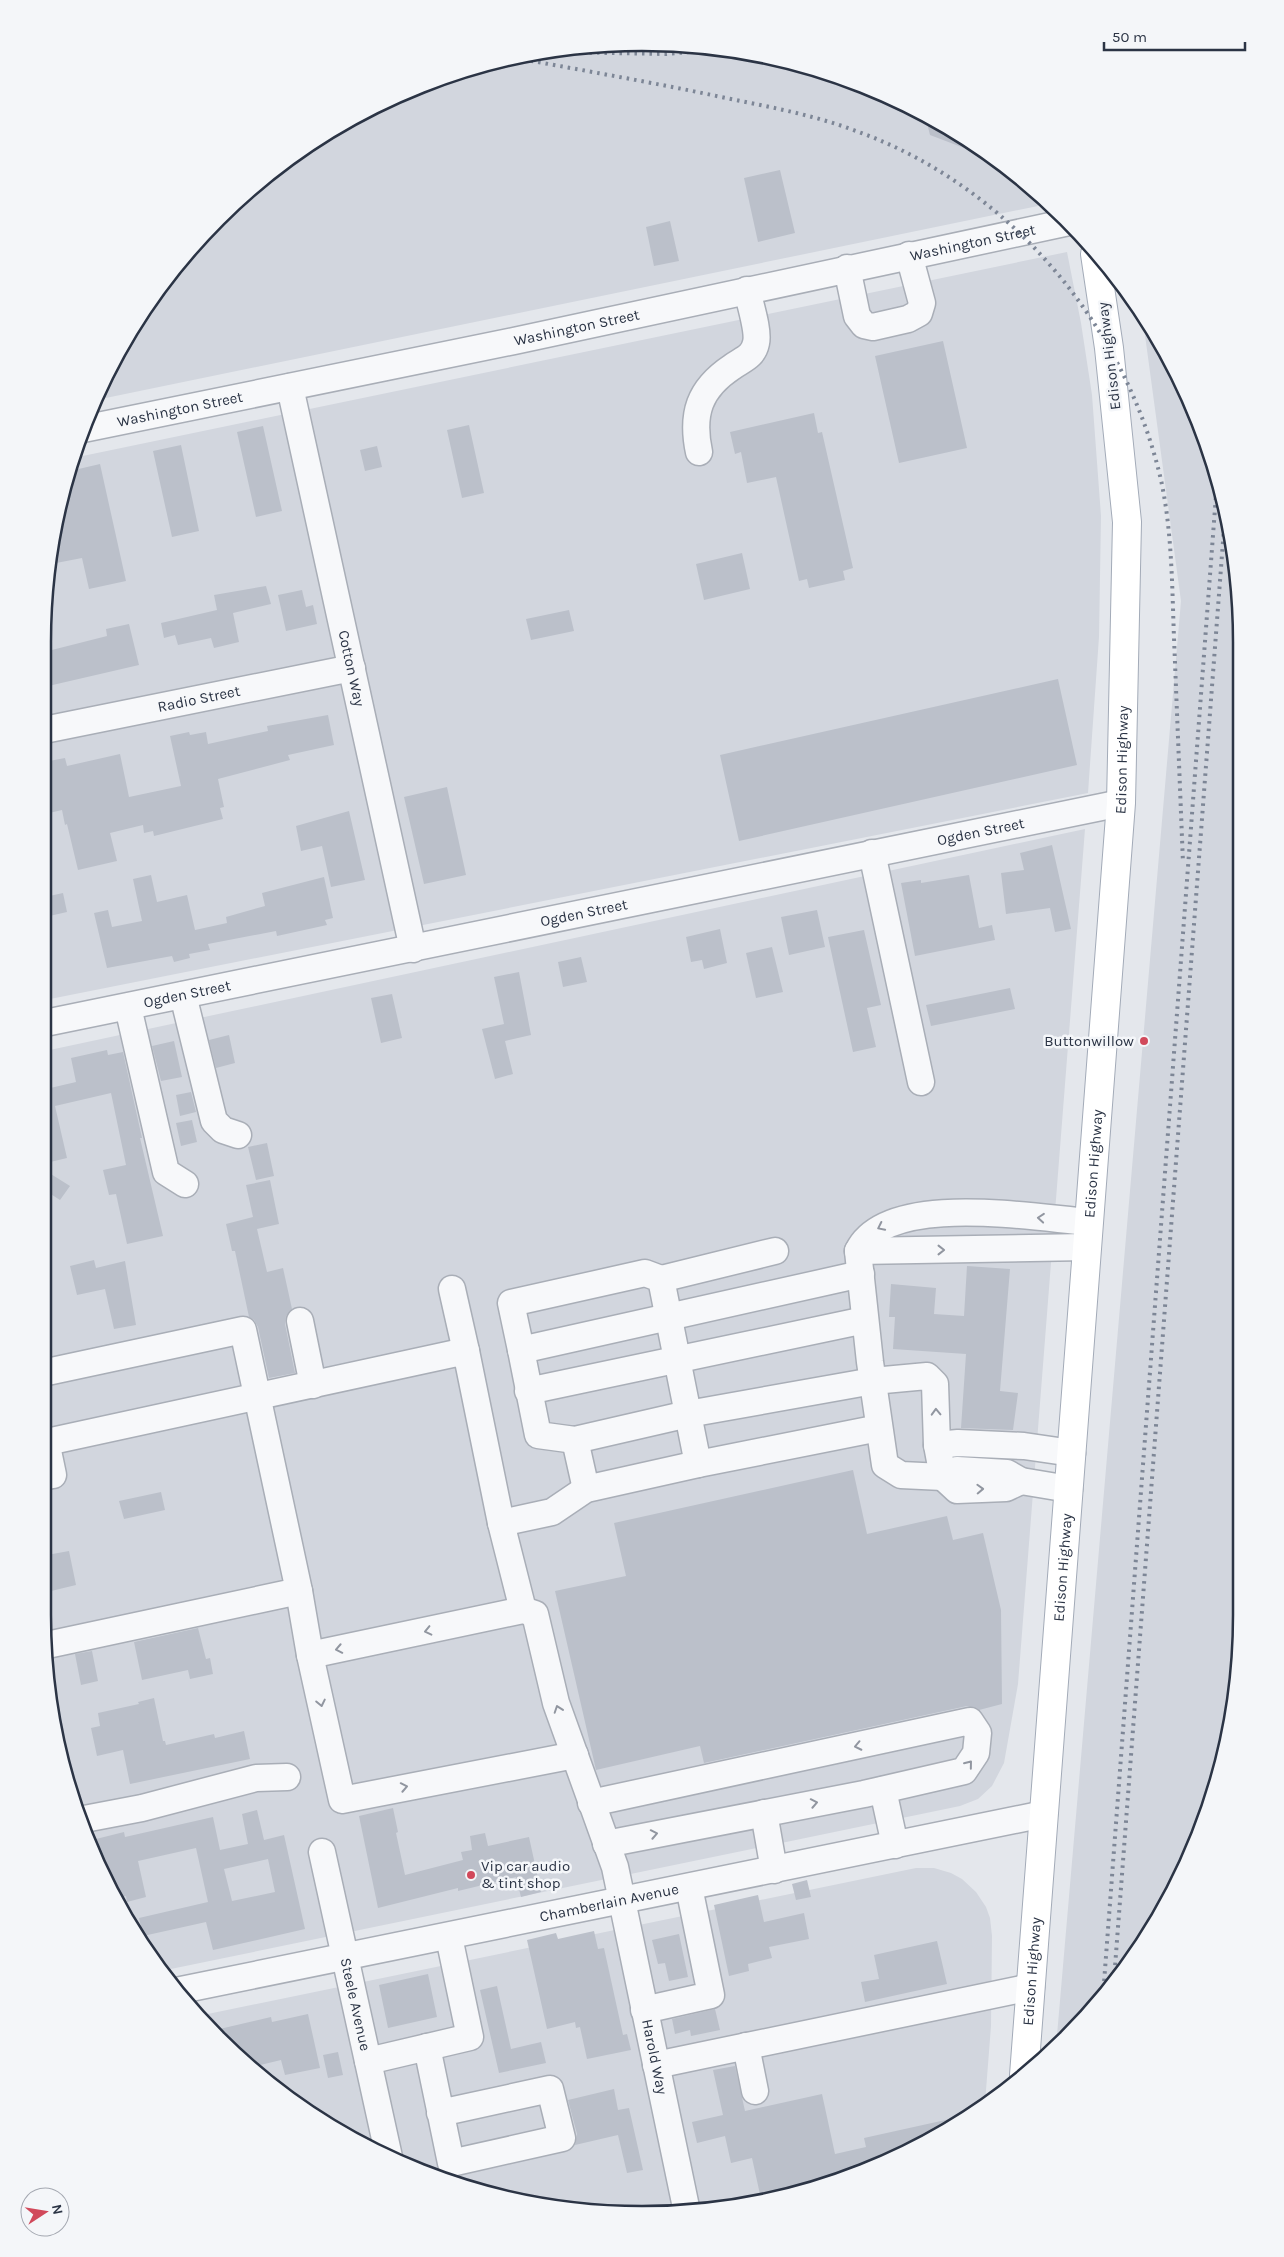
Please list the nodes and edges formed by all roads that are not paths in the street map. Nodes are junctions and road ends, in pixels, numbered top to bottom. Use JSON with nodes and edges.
{"nodes":[{"id":1,"x":1060,"y":224,"type":"edge"},
{"id":2,"x":909,"y":255,"type":"junction"},
{"id":3,"x":1097,"y":265,"type":"edge"},
{"id":4,"x":847,"y":268,"type":"junction"},
{"id":5,"x":747,"y":290,"type":"junction"},
{"id":6,"x":290,"y":387,"type":"junction"},
{"id":7,"x":92,"y":427,"type":"edge"},
{"id":8,"x":699,"y":452,"type":"dead end"},
{"id":9,"x":352,"y":668,"type":"junction"},
{"id":10,"x":51,"y":729,"type":"edge"},
{"id":11,"x":1121,"y":803,"type":"junction"},
{"id":12,"x":872,"y":853,"type":"junction"},
{"id":13,"x":413,"y":949,"type":"junction"},
{"id":14,"x":183,"y":996,"type":"junction"},
{"id":15,"x":128,"y":1007,"type":"junction"},
{"id":16,"x":51,"y":1022,"type":"edge"},
{"id":17,"x":921,"y":1082,"type":"dead end"},
{"id":18,"x":238,"y":1135,"type":"dead end"},
{"id":19,"x":185,"y":1184,"type":"dead end"},
{"id":20,"x":1088,"y":1234,"type":"junction"},
{"id":21,"x":775,"y":1251,"type":"dead end"},
{"id":22,"x":859,"y":1262,"type":"junction"},
{"id":23,"x":661,"y":1279,"type":"junction"},
{"id":24,"x":452,"y":1288,"type":"dead end"},
{"id":25,"x":669,"y":1318,"type":"junction"},
{"id":26,"x":865,"y":1320,"type":"junction"},
{"id":27,"x":300,"y":1321,"type":"dead end"},
{"id":28,"x":520,"y":1350,"type":"junction"},
{"id":29,"x":466,"y":1352,"type":"junction"},
{"id":30,"x":677,"y":1359,"type":"junction"},
{"id":31,"x":51,"y":1371,"type":"edge"},
{"id":32,"x":873,"y":1380,"type":"junction"},
{"id":33,"x":313,"y":1385,"type":"junction"},
{"id":34,"x":528,"y":1391,"type":"junction"},
{"id":35,"x":259,"y":1397,"type":"junction"},
{"id":36,"x":688,"y":1414,"type":"junction"},
{"id":37,"x":879,"y":1428,"type":"junction"},
{"id":38,"x":575,"y":1440,"type":"junction"},
{"id":39,"x":51,"y":1441,"type":"edge"},
{"id":40,"x":937,"y":1445,"type":"junction"},
{"id":41,"x":1072,"y":1453,"type":"junction"},
{"id":42,"x":698,"y":1464,"type":"junction"},
{"id":43,"x":943,"y":1477,"type":"junction"},
{"id":44,"x":586,"y":1489,"type":"junction"},
{"id":45,"x":1069,"y":1489,"type":"junction"},
{"id":46,"x":501,"y":1523,"type":"junction"},
{"id":47,"x":299,"y":1591,"type":"junction"},
{"id":48,"x":523,"y":1610,"type":"junction"},
{"id":49,"x":52,"y":1644,"type":"edge"},
{"id":50,"x":310,"y":1655,"type":"junction"},
{"id":51,"x":575,"y":1755,"type":"junction"},
{"id":52,"x":287,"y":1777,"type":"dead end"},
{"id":53,"x":883,"y":1790,"type":"junction"},
{"id":54,"x":591,"y":1803,"type":"junction"},
{"id":55,"x":764,"y":1813,"type":"junction"},
{"id":56,"x":1044,"y":1814,"type":"junction"},
{"id":57,"x":88,"y":1818,"type":"edge"},
{"id":58,"x":606,"y":1844,"type":"junction"},
{"id":59,"x":895,"y":1845,"type":"junction"},
{"id":60,"x":322,"y":1852,"type":"dead end"},
{"id":61,"x":774,"y":1870,"type":"junction"},
{"id":62,"x":689,"y":1887,"type":"junction"},
{"id":63,"x":622,"y":1901,"type":"junction"},
{"id":64,"x":449,"y":1937,"type":"junction"},
{"id":65,"x":346,"y":1958,"type":"junction"},
{"id":66,"x":1031,"y":1987,"type":"junction"},
{"id":67,"x":185,"y":1989,"type":"edge"},
{"id":68,"x":644,"y":2010,"type":"junction"},
{"id":69,"x":746,"y":2046,"type":"junction"},
{"id":70,"x":427,"y":2047,"type":"junction"},
{"id":71,"x":368,"y":2061,"type":"junction"},
{"id":72,"x":656,"y":2065,"type":"junction"},
{"id":73,"x":1025,"y":2065,"type":"edge"},
{"id":74,"x":755,"y":2091,"type":"dead end"},
{"id":75,"x":440,"y":2113,"type":"dead end"},
{"id":76,"x":387,"y":2148,"type":"edge"},
{"id":77,"x":685,"y":2204,"type":"edge"}],
"edges":[{"from":1,"to":2,"type":"street","name":"Washington Street"},
{"from":2,"to":4,"type":"street","name":"Washington Street"},
{"from":2,"to":4,"type":"street"},
{"from":3,"to":11,"type":"main road","name":"Edison Highway"},
{"from":4,"to":5,"type":"street","name":"Washington Street"},
{"from":5,"to":6,"type":"street","name":"Washington Street"},
{"from":5,"to":8,"type":"street"},
{"from":6,"to":7,"type":"street","name":"Washington Street"},
{"from":6,"to":9,"type":"street","name":"Cotton Way"},
{"from":9,"to":10,"type":"street","name":"Radio Street"},
{"from":9,"to":13,"type":"street","name":"Cotton Way"},
{"from":11,"to":12,"type":"street","name":"Ogden Street"},
{"from":11,"to":20,"type":"main road","name":"Edison Highway"},
{"from":12,"to":13,"type":"street","name":"Ogden Street"},
{"from":12,"to":17,"type":"street"},
{"from":13,"to":14,"type":"street","name":"Ogden Street"},
{"from":14,"to":15,"type":"street","name":"Ogden Street"},
{"from":14,"to":18,"type":"street"},
{"from":15,"to":16,"type":"street","name":"Ogden Street"},
{"from":15,"to":19,"type":"street"},
{"from":22,"to":20,"type":"street","one_way":true},
{"from":20,"to":22,"type":"street","one_way":true},
{"from":20,"to":41,"type":"main road","name":"Edison Highway"},
{"from":21,"to":23,"type":"street"},
{"from":22,"to":25,"type":"street"},
{"from":22,"to":26,"type":"street"},
{"from":23,"to":25,"type":"street"},
{"from":23,"to":28,"type":"street"},
{"from":24,"to":29,"type":"street"},
{"from":25,"to":28,"type":"street"},
{"from":25,"to":30,"type":"street"},
{"from":26,"to":30,"type":"street"},
{"from":26,"to":32,"type":"street"},
{"from":27,"to":33,"type":"street"},
{"from":28,"to":34,"type":"street"},
{"from":29,"to":33,"type":"street"},
{"from":29,"to":46,"type":"street"},
{"from":30,"to":34,"type":"street"},
{"from":30,"to":36,"type":"street"},
{"from":31,"to":35,"type":"street"},
{"from":32,"to":36,"type":"street"},
{"from":32,"to":37,"type":"street"},
{"from":40,"to":32,"type":"street","one_way":true},
{"from":33,"to":35,"type":"street"},
{"from":34,"to":38,"type":"street"},
{"from":35,"to":39,"type":"street"},
{"from":35,"to":47,"type":"street"},
{"from":36,"to":38,"type":"street"},
{"from":36,"to":42,"type":"street"},
{"from":37,"to":42,"type":"street"},
{"from":37,"to":43,"type":"street"},
{"from":38,"to":44,"type":"street"},
{"from":40,"to":41,"type":"street"},
{"from":40,"to":43,"type":"street"},
{"from":41,"to":45,"type":"main road","name":"Edison Highway"},
{"from":42,"to":44,"type":"street"},
{"from":43,"to":45,"type":"street"},
{"from":44,"to":46,"type":"street"},
{"from":45,"to":56,"type":"main road","name":"Edison Highway"},
{"from":46,"to":48,"type":"street"},
{"from":47,"to":49,"type":"street"},
{"from":47,"to":50,"type":"street"},
{"from":48,"to":50,"type":"street","one_way":true},
{"from":51,"to":48,"type":"street","name":"Harold Way","one_way":true},
{"from":50,"to":51,"type":"street","one_way":true},
{"from":51,"to":54,"type":"street","name":"Harold Way"},
{"from":52,"to":57,"type":"street"},
{"from":53,"to":54,"type":"street","one_way":true},
{"from":55,"to":53,"type":"street","one_way":true},
{"from":53,"to":59,"type":"street"},
{"from":54,"to":58,"type":"street","name":"Harold Way"},
{"from":58,"to":55,"type":"street","one_way":true},
{"from":55,"to":61,"type":"street"},
{"from":56,"to":59,"type":"street","name":"Chamberlain Avenue"},
{"from":56,"to":66,"type":"main road","name":"Edison Highway"},
{"from":58,"to":63,"type":"street","name":"Harold Way"},
{"from":59,"to":61,"type":"street","name":"Chamberlain Avenue"},
{"from":60,"to":65,"type":"street","name":"Steele Avenue"},
{"from":61,"to":62,"type":"street","name":"Chamberlain Avenue"},
{"from":62,"to":63,"type":"street","name":"Chamberlain Avenue"},
{"from":62,"to":68,"type":"street"},
{"from":63,"to":64,"type":"street","name":"Chamberlain Avenue"},
{"from":63,"to":68,"type":"street","name":"Harold Way"},
{"from":64,"to":65,"type":"street","name":"Chamberlain Avenue"},
{"from":64,"to":70,"type":"street"},
{"from":65,"to":67,"type":"street","name":"Chamberlain Avenue"},
{"from":65,"to":71,"type":"street","name":"Steele Avenue"},
{"from":66,"to":69,"type":"street"},
{"from":66,"to":73,"type":"main road","name":"Edison Highway"},
{"from":68,"to":72,"type":"street","name":"Harold Way"},
{"from":69,"to":72,"type":"street"},
{"from":69,"to":74,"type":"street"},
{"from":70,"to":71,"type":"street"},
{"from":70,"to":75,"type":"street"},
{"from":71,"to":76,"type":"street","name":"Steele Avenue"},
{"from":72,"to":77,"type":"street","name":"Harold Way"}]}
